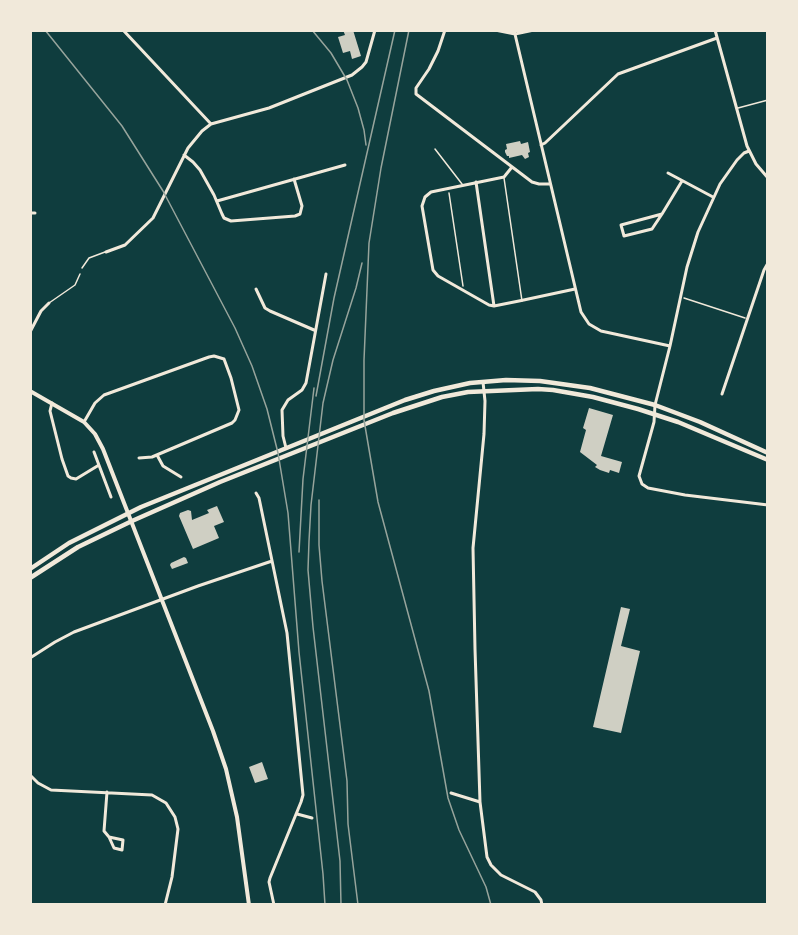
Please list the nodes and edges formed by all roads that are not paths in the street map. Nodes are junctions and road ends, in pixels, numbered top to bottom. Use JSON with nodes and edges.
{"nodes":[{"id":1,"x":123,"y":30,"type":"edge"},
{"id":2,"x":375,"y":30,"type":"edge"},
{"id":3,"x":445,"y":30,"type":"edge"},
{"id":4,"x":495,"y":30,"type":"edge"},
{"id":5,"x":534,"y":30,"type":"edge"},
{"id":6,"x":715,"y":30,"type":"edge"},
{"id":7,"x":514,"y":32,"type":"edge"},
{"id":8,"x":717,"y":38,"type":"junction"},
{"id":9,"x":768,"y":100,"type":"edge"},
{"id":10,"x":737,"y":108,"type":"junction"},
{"id":11,"x":211,"y":124,"type":"junction"},
{"id":12,"x":541,"y":145,"type":"junction"},
{"id":13,"x":435,"y":149,"type":"dead end"},
{"id":14,"x":749,"y":151,"type":"junction"},
{"id":15,"x":184,"y":155,"type":"junction"},
{"id":16,"x":345,"y":165,"type":"dead end"},
{"id":17,"x":512,"y":167,"type":"junction"},
{"id":18,"x":668,"y":173,"type":"dead end"},
{"id":19,"x":504,"y":177,"type":"junction"},
{"id":20,"x":768,"y":178,"type":"edge"},
{"id":21,"x":294,"y":180,"type":"junction"},
{"id":22,"x":682,"y":181,"type":"junction"},
{"id":23,"x":476,"y":182,"type":"junction"},
{"id":24,"x":550,"y":184,"type":"junction"},
{"id":25,"x":463,"y":185,"type":"junction"},
{"id":26,"x":713,"y":197,"type":"junction"},
{"id":27,"x":217,"y":201,"type":"junction"},
{"id":28,"x":30,"y":213,"type":"edge"},
{"id":29,"x":35,"y":213,"type":"dead end"},
{"id":30,"x":662,"y":214,"type":"junction"},
{"id":31,"x":106,"y":252,"type":"joint"},
{"id":32,"x":768,"y":263,"type":"edge"},
{"id":33,"x":82,"y":268,"type":"dead end"},
{"id":34,"x":80,"y":274,"type":"dead end"},
{"id":35,"x":326,"y":274,"type":"dead end"},
{"id":36,"x":256,"y":289,"type":"dead end"},
{"id":37,"x":574,"y":289,"type":"junction"},
{"id":38,"x":522,"y":301,"type":"junction"},
{"id":39,"x":49,"y":303,"type":"joint"},
{"id":40,"x":494,"y":306,"type":"junction"},
{"id":41,"x":314,"y":330,"type":"junction"},
{"id":42,"x":30,"y":332,"type":"edge"},
{"id":43,"x":670,"y":346,"type":"junction"},
{"id":44,"x":483,"y":382,"type":"junction"},
{"id":45,"x":30,"y":391,"type":"edge"},
{"id":46,"x":485,"y":391,"type":"junction"},
{"id":47,"x":722,"y":394,"type":"dead end"},
{"id":48,"x":52,"y":403,"type":"junction"},
{"id":49,"x":655,"y":405,"type":"junction"},
{"id":50,"x":655,"y":414,"type":"junction"},
{"id":51,"x":84,"y":422,"type":"junction"},
{"id":52,"x":286,"y":448,"type":"junction"},
{"id":53,"x":94,"y":452,"type":"dead end"},
{"id":54,"x":768,"y":453,"type":"edge"},
{"id":55,"x":157,"y":455,"type":"junction"},
{"id":56,"x":139,"y":458,"type":"dead end"},
{"id":57,"x":768,"y":460,"type":"edge"},
{"id":58,"x":99,"y":465,"type":"junction"},
{"id":59,"x":181,"y":477,"type":"dead end"},
{"id":60,"x":256,"y":493,"type":"dead end"},
{"id":61,"x":111,"y":497,"type":"dead end"},
{"id":62,"x":768,"y":505,"type":"edge"},
{"id":63,"x":128,"y":513,"type":"junction"},
{"id":64,"x":132,"y":521,"type":"junction"},
{"id":65,"x":272,"y":561,"type":"junction"},
{"id":66,"x":30,"y":569,"type":"edge"},
{"id":67,"x":30,"y":578,"type":"edge"},
{"id":68,"x":163,"y":599,"type":"junction"},
{"id":69,"x":30,"y":658,"type":"edge"},
{"id":70,"x":30,"y":776,"type":"edge"},
{"id":71,"x":107,"y":792,"type":"junction"},
{"id":72,"x":451,"y":793,"type":"dead end"},
{"id":73,"x":480,"y":802,"type":"junction"},
{"id":74,"x":296,"y":814,"type":"junction"},
{"id":75,"x":312,"y":818,"type":"dead end"},
{"id":76,"x":108,"y":837,"type":"junction"},
{"id":77,"x":165,"y":905,"type":"edge"},
{"id":78,"x":249,"y":905,"type":"edge"},
{"id":79,"x":274,"y":905,"type":"edge"},
{"id":80,"x":542,"y":905,"type":"edge"}],
"edges":[{"from":1,"to":11,"type":"street"},
{"from":2,"to":11,"type":"street"},
{"from":3,"to":17,"type":"street"},
{"from":4,"to":7,"type":"street"},
{"from":5,"to":7,"type":"street"},
{"from":6,"to":8,"type":"street"},
{"from":7,"to":12,"type":"street"},
{"from":8,"to":10,"type":"street"},
{"from":8,"to":12,"type":"street"},
{"from":9,"to":10,"type":"lane"},
{"from":10,"to":14,"type":"street"},
{"from":11,"to":15,"type":"street"},
{"from":12,"to":24,"type":"street"},
{"from":13,"to":25,"type":"lane"},
{"from":14,"to":20,"type":"street"},
{"from":14,"to":26,"type":"street"},
{"from":15,"to":27,"type":"street"},
{"from":15,"to":31,"type":"street"},
{"from":16,"to":21,"type":"street"},
{"from":17,"to":19,"type":"street"},
{"from":17,"to":24,"type":"street"},
{"from":18,"to":22,"type":"street"},
{"from":19,"to":23,"type":"street"},
{"from":19,"to":38,"type":"lane"},
{"from":21,"to":27,"type":"street"},
{"from":21,"to":27,"type":"street"},
{"from":22,"to":26,"type":"street"},
{"from":22,"to":30,"type":"street"},
{"from":23,"to":25,"type":"street"},
{"from":23,"to":40,"type":"street"},
{"from":24,"to":37,"type":"street"},
{"from":25,"to":40,"type":"street"},
{"from":26,"to":43,"type":"street"},
{"from":28,"to":29,"type":"street"},
{"from":30,"to":30,"type":"street"},
{"from":31,"to":33,"type":"lane"},
{"from":32,"to":47,"type":"street"},
{"from":34,"to":39,"type":"lane"},
{"from":35,"to":41,"type":"street"},
{"from":36,"to":41,"type":"street"},
{"from":37,"to":38,"type":"street"},
{"from":37,"to":43,"type":"street"},
{"from":38,"to":40,"type":"street"},
{"from":39,"to":42,"type":"street"},
{"from":41,"to":52,"type":"street"},
{"from":43,"to":49,"type":"street"},
{"from":44,"to":46,"type":"street"},
{"from":44,"to":49,"type":"main road"},
{"from":44,"to":52,"type":"main road"},
{"from":45,"to":48,"type":"main road"},
{"from":46,"to":50,"type":"main road"},
{"from":46,"to":64,"type":"main road"},
{"from":46,"to":73,"type":"street"},
{"from":48,"to":51,"type":"main road"},
{"from":48,"to":58,"type":"street"},
{"from":49,"to":50,"type":"street"},
{"from":49,"to":54,"type":"main road"},
{"from":50,"to":57,"type":"main road"},
{"from":50,"to":62,"type":"street"},
{"from":51,"to":55,"type":"street"},
{"from":51,"to":63,"type":"main road"},
{"from":52,"to":63,"type":"main road"},
{"from":53,"to":58,"type":"street"},
{"from":55,"to":56,"type":"street"},
{"from":55,"to":59,"type":"street"},
{"from":58,"to":61,"type":"street"},
{"from":60,"to":65,"type":"street"},
{"from":63,"to":64,"type":"main road"},
{"from":63,"to":66,"type":"main road"},
{"from":64,"to":67,"type":"main road"},
{"from":64,"to":68,"type":"main road"},
{"from":65,"to":68,"type":"street"},
{"from":65,"to":74,"type":"street"},
{"from":68,"to":69,"type":"street"},
{"from":68,"to":78,"type":"main road"},
{"from":70,"to":71,"type":"street"},
{"from":71,"to":76,"type":"street"},
{"from":71,"to":77,"type":"street"},
{"from":72,"to":73,"type":"street"},
{"from":73,"to":80,"type":"street"},
{"from":74,"to":75,"type":"street"},
{"from":74,"to":79,"type":"street"},
{"from":76,"to":76,"type":"street"}]}
